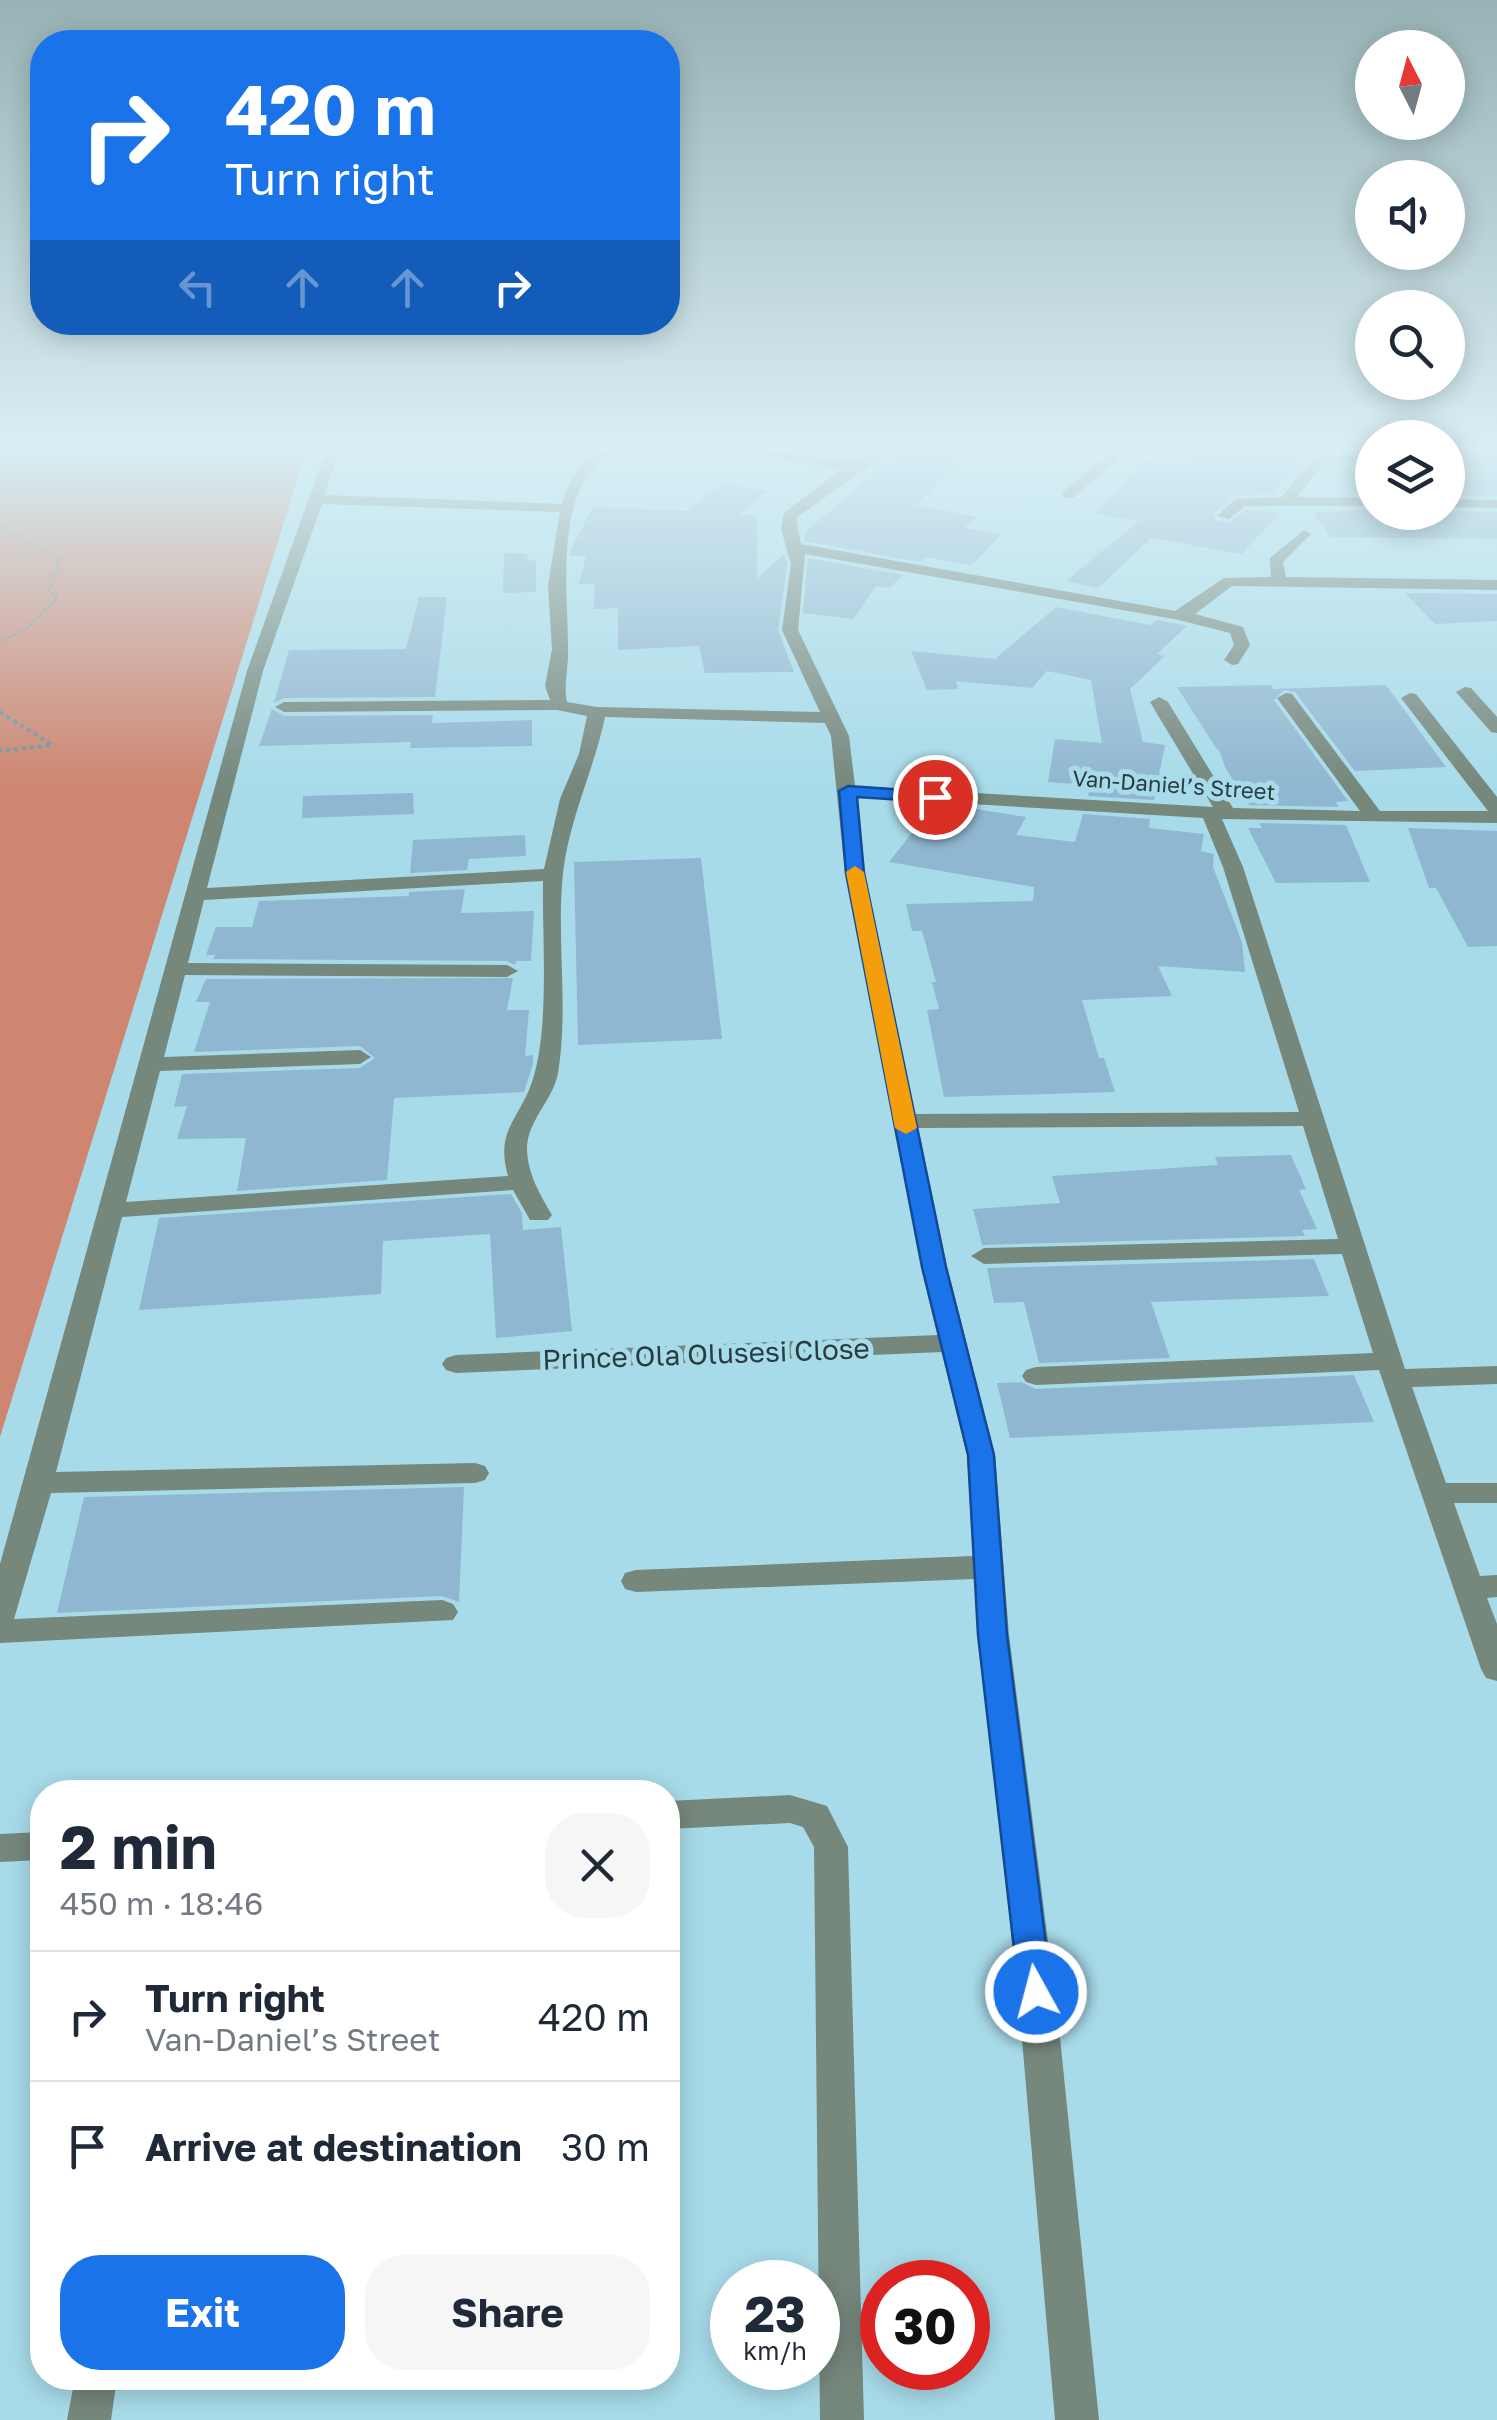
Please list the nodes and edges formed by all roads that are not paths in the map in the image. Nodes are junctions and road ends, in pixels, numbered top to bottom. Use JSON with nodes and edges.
{"nodes":[{"id":1,"x":293,"y":561,"type":"edge"},
{"id":2,"x":559,"y":561,"type":"edge"},
{"id":3,"x":798,"y":561,"type":"edge"},
{"id":4,"x":871,"y":561,"type":"edge"},
{"id":5,"x":1274,"y":561,"type":"edge"},
{"id":6,"x":1279,"y":580,"type":"junction"},
{"id":7,"x":1497,"y":585,"type":"edge"},
{"id":8,"x":1184,"y":616,"type":"junction"},
{"id":9,"x":1232,"y":660,"type":"dead end"},
{"id":10,"x":1465,"y":692,"type":"dead end"},
{"id":11,"x":1286,"y":698,"type":"dead end"},
{"id":12,"x":1410,"y":698,"type":"dead end"},
{"id":13,"x":1159,"y":702,"type":"dead end"},
{"id":14,"x":557,"y":706,"type":"junction"},
{"id":15,"x":284,"y":707,"type":"dead end"},
{"id":16,"x":597,"y":712,"type":"junction"},
{"id":17,"x":831,"y":718,"type":"junction"},
{"id":18,"x":1497,"y":728,"type":"edge"},
{"id":19,"x":848,"y":791,"type":"junction"},
{"id":20,"x":1218,"y":813,"type":"junction"},
{"id":21,"x":1497,"y":814,"type":"edge"},
{"id":22,"x":1376,"y":818,"type":"junction"},
{"id":23,"x":553,"y":874,"type":"junction"},
{"id":24,"x":194,"y":895,"type":"junction"},
{"id":25,"x":177,"y":968,"type":"junction"},
{"id":26,"x":507,"y":971,"type":"dead end"},
{"id":27,"x":360,"y":1058,"type":"dead end"},
{"id":28,"x":151,"y":1064,"type":"junction"},
{"id":29,"x":1313,"y":1120,"type":"junction"},
{"id":30,"x":905,"y":1122,"type":"junction"},
{"id":31,"x":521,"y":1182,"type":"junction"},
{"id":32,"x":113,"y":1210,"type":"junction"},
{"id":33,"x":539,"y":1215,"type":"dead end"},
{"id":34,"x":1354,"y":1246,"type":"junction"},
{"id":35,"x":984,"y":1256,"type":"dead end"},
{"id":36,"x":955,"y":1343,"type":"junction"},
{"id":37,"x":456,"y":1364,"type":"dead end"},
{"id":38,"x":1392,"y":1369,"type":"junction"},
{"id":39,"x":1036,"y":1376,"type":"dead end"},
{"id":40,"x":1497,"y":1376,"type":"edge"},
{"id":41,"x":475,"y":1474,"type":"dead end"},
{"id":42,"x":39,"y":1482,"type":"junction"},
{"id":43,"x":1434,"y":1493,"type":"junction"},
{"id":44,"x":1497,"y":1493,"type":"edge"},
{"id":45,"x":987,"y":1567,"type":"junction"},
{"id":46,"x":636,"y":1582,"type":"dead end"},
{"id":47,"x":1482,"y":1587,"type":"edge"},
{"id":48,"x":442,"y":1612,"type":"dead end"},
{"id":49,"x":0,"y":1615,"type":"edge"},
{"id":50,"x":0,"y":1631,"type":"edge"},
{"id":51,"x":1497,"y":1668,"type":"edge"},
{"id":52,"x":680,"y":1814,"type":"edge"},
{"id":53,"x":30,"y":1847,"type":"edge"},
{"id":54,"x":0,"y":1848,"type":"edge"},
{"id":55,"x":94,"y":2390,"type":"edge"},
{"id":56,"x":89,"y":2420,"type":"edge"},
{"id":57,"x":842,"y":2420,"type":"edge"},
{"id":58,"x":1077,"y":2420,"type":"edge"}],
"edges":[{"from":1,"to":24,"type":"street"},
{"from":2,"to":14,"type":"street"},
{"from":3,"to":17,"type":"street"},
{"from":4,"to":8,"type":"street"},
{"from":5,"to":6,"type":"street"},
{"from":6,"to":7,"type":"street"},
{"from":6,"to":8,"type":"street"},
{"from":8,"to":9,"type":"street"},
{"from":10,"to":18,"type":"street"},
{"from":11,"to":22,"type":"street"},
{"from":12,"to":21,"type":"street"},
{"from":13,"to":20,"type":"street"},
{"from":14,"to":15,"type":"street"},
{"from":14,"to":16,"type":"street"},
{"from":16,"to":17,"type":"street"},
{"from":16,"to":23,"type":"street"},
{"from":17,"to":19,"type":"street"},
{"from":19,"to":20,"type":"street","name":"Van-Daniel’s Street"},
{"from":19,"to":30,"type":"street"},
{"from":20,"to":22,"type":"street","name":"Van-Daniel’s Street"},
{"from":20,"to":29,"type":"street"},
{"from":21,"to":22,"type":"street","name":"Van-Daniel’s Street"},
{"from":23,"to":24,"type":"street"},
{"from":23,"to":31,"type":"street"},
{"from":24,"to":25,"type":"street"},
{"from":25,"to":26,"type":"street"},
{"from":25,"to":28,"type":"street"},
{"from":27,"to":28,"type":"street"},
{"from":28,"to":32,"type":"street"},
{"from":29,"to":30,"type":"street"},
{"from":29,"to":34,"type":"street"},
{"from":30,"to":36,"type":"street"},
{"from":31,"to":32,"type":"street"},
{"from":31,"to":33,"type":"street"},
{"from":32,"to":42,"type":"street"},
{"from":34,"to":35,"type":"street"},
{"from":34,"to":38,"type":"street"},
{"from":36,"to":37,"type":"street","name":"Prince Ola Olusesi Close"},
{"from":36,"to":45,"type":"street"},
{"from":38,"to":39,"type":"street"},
{"from":38,"to":40,"type":"street"},
{"from":38,"to":43,"type":"street"},
{"from":41,"to":42,"type":"street"},
{"from":42,"to":49,"type":"street"},
{"from":43,"to":44,"type":"street"},
{"from":43,"to":47,"type":"street"},
{"from":45,"to":46,"type":"street"},
{"from":45,"to":58,"type":"street"},
{"from":47,"to":51,"type":"street"},
{"from":48,"to":50,"type":"street"},
{"from":52,"to":57,"type":"street"},
{"from":53,"to":54,"type":"street"},
{"from":55,"to":56,"type":"street"}]}
